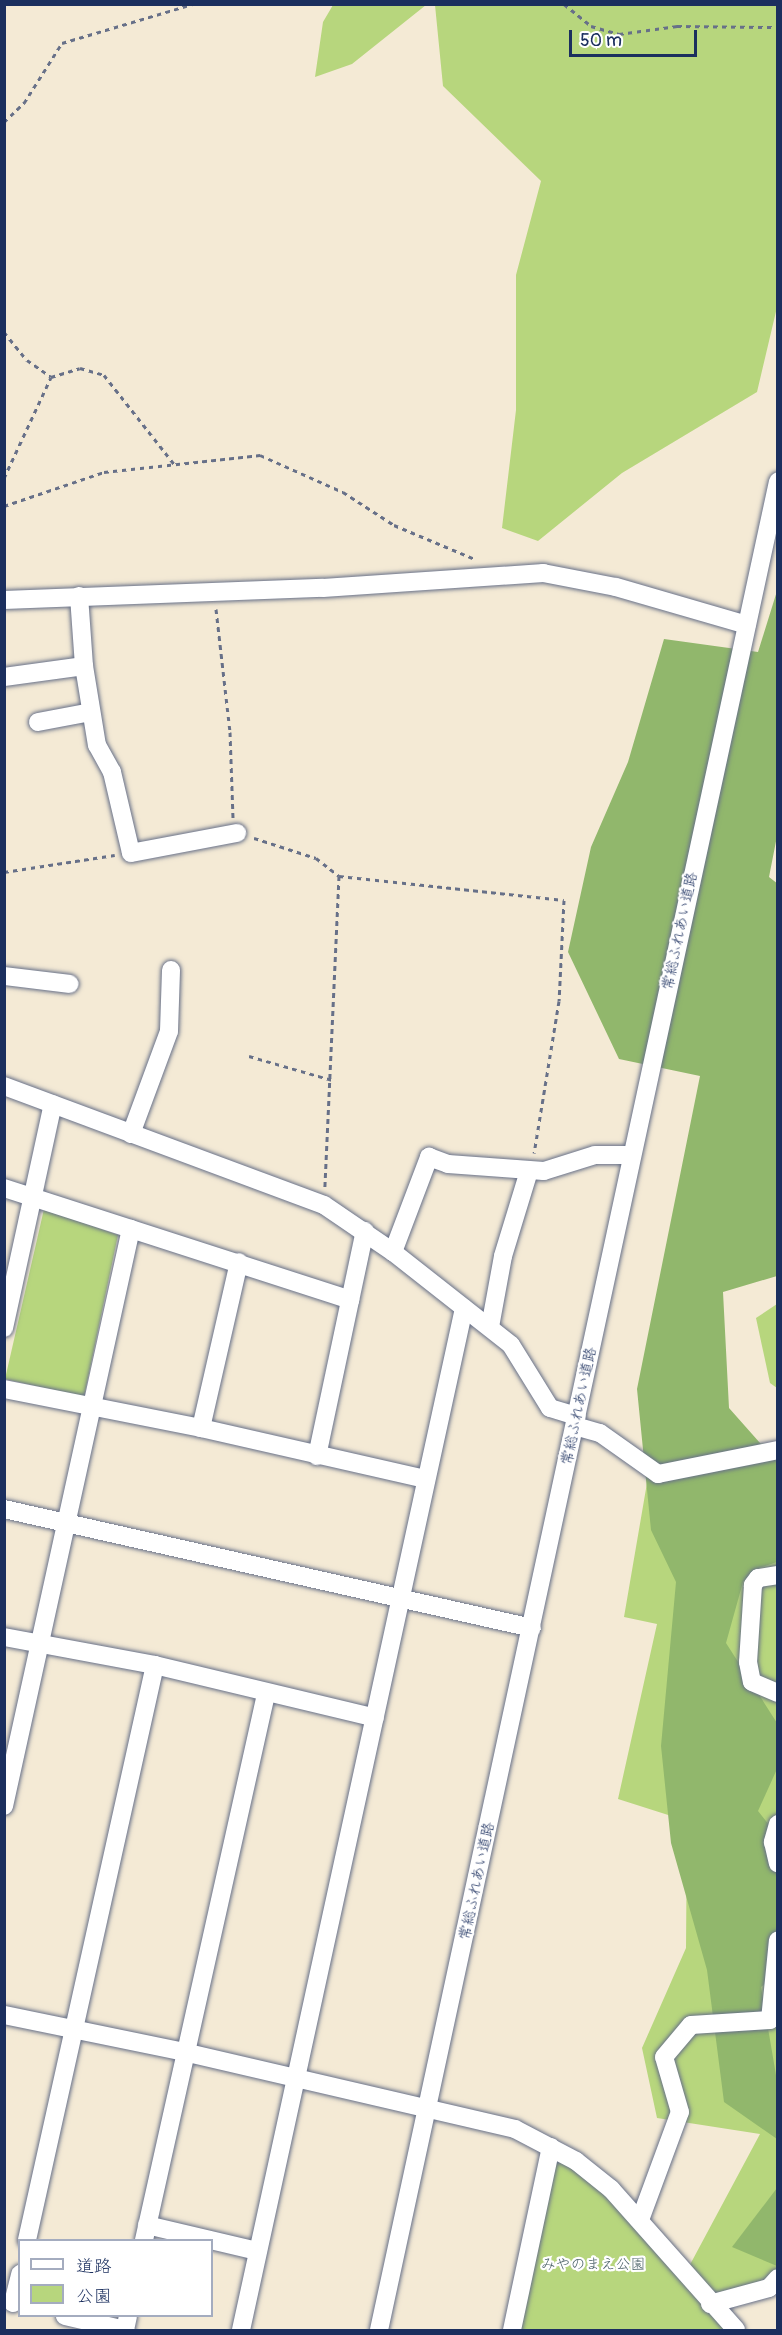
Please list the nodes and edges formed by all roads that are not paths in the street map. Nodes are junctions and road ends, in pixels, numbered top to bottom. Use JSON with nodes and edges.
{"nodes":[{"id":1,"x":777,"y":482,"type":"edge"},
{"id":2,"x":79,"y":596,"type":"junction"},
{"id":3,"x":4,"y":600,"type":"edge"},
{"id":4,"x":747,"y":625,"type":"junction"},
{"id":5,"x":84,"y":666,"type":"junction"},
{"id":6,"x":4,"y":677,"type":"edge"},
{"id":7,"x":92,"y":712,"type":"junction"},
{"id":8,"x":38,"y":722,"type":"dead end"},
{"id":9,"x":237,"y":833,"type":"road end"},
{"id":10,"x":171,"y":970,"type":"dead end"},
{"id":11,"x":4,"y":976,"type":"edge"},
{"id":12,"x":70,"y":984,"type":"dead end"},
{"id":13,"x":4,"y":1086,"type":"edge"},
{"id":14,"x":53,"y":1104,"type":"junction"},
{"id":15,"x":131,"y":1134,"type":"junction"},
{"id":16,"x":632,"y":1155,"type":"junction"},
{"id":17,"x":529,"y":1171,"type":"junction"},
{"id":18,"x":4,"y":1188,"type":"edge"},
{"id":19,"x":32,"y":1197,"type":"junction"},
{"id":20,"x":130,"y":1228,"type":"junction"},
{"id":21,"x":364,"y":1231,"type":"junction"},
{"id":22,"x":393,"y":1252,"type":"junction"},
{"id":23,"x":239,"y":1262,"type":"junction"},
{"id":24,"x":350,"y":1300,"type":"junction"},
{"id":25,"x":464,"y":1308,"type":"junction"},
{"id":26,"x":490,"y":1327,"type":"junction"},
{"id":27,"x":4,"y":1328,"type":"edge"},
{"id":28,"x":4,"y":1389,"type":"edge"},
{"id":29,"x":92,"y":1407,"type":"junction"},
{"id":30,"x":576,"y":1421,"type":"junction"},
{"id":31,"x":201,"y":1428,"type":"junction"},
{"id":32,"x":777,"y":1450,"type":"edge"},
{"id":33,"x":317,"y":1456,"type":"junction"},
{"id":34,"x":425,"y":1479,"type":"junction"},
{"id":35,"x":4,"y":1509,"type":"edge"},
{"id":36,"x":67,"y":1522,"type":"junction"},
{"id":37,"x":777,"y":1575,"type":"edge"},
{"id":38,"x":400,"y":1598,"type":"junction"},
{"id":39,"x":532,"y":1628,"type":"junction"},
{"id":40,"x":4,"y":1637,"type":"edge"},
{"id":41,"x":41,"y":1644,"type":"junction"},
{"id":42,"x":154,"y":1665,"type":"junction"},
{"id":43,"x":777,"y":1693,"type":"edge"},
{"id":44,"x":266,"y":1694,"type":"junction"},
{"id":45,"x":375,"y":1719,"type":"junction"},
{"id":46,"x":4,"y":1806,"type":"edge"},
{"id":47,"x":777,"y":1824,"type":"edge"},
{"id":48,"x":777,"y":1863,"type":"edge"},
{"id":49,"x":777,"y":1940,"type":"edge"},
{"id":50,"x":4,"y":2015,"type":"edge"},
{"id":51,"x":73,"y":2030,"type":"junction"},
{"id":52,"x":184,"y":2052,"type":"junction"},
{"id":53,"x":298,"y":2081,"type":"junction"},
{"id":54,"x":428,"y":2109,"type":"junction"},
{"id":55,"x":551,"y":2147,"type":"junction"},
{"id":56,"x":639,"y":2220,"type":"junction"},
{"id":57,"x":145,"y":2233,"type":"edge"},
{"id":58,"x":27,"y":2239,"type":"edge"},
{"id":59,"x":182,"y":2239,"type":"edge"},
{"id":60,"x":213,"y":2244,"type":"edge"},
{"id":61,"x":257,"y":2251,"type":"junction"},
{"id":62,"x":777,"y":2278,"type":"edge"},
{"id":63,"x":18,"y":2281,"type":"edge"},
{"id":64,"x":12,"y":2303,"type":"edge"},
{"id":65,"x":710,"y":2304,"type":"junction"},
{"id":66,"x":69,"y":2317,"type":"edge"},
{"id":67,"x":128,"y":2317,"type":"edge"},
{"id":68,"x":732,"y":2329,"type":"edge"},
{"id":69,"x":241,"y":2331,"type":"edge"},
{"id":70,"x":379,"y":2331,"type":"edge"},
{"id":71,"x":512,"y":2331,"type":"edge"}],
"edges":[{"from":1,"to":4,"type":"street","name":"常総ふれあい道路"},
{"from":2,"to":3,"type":"street"},
{"from":2,"to":4,"type":"street"},
{"from":2,"to":5,"type":"street"},
{"from":4,"to":16,"type":"street","name":"常総ふれあい道路"},
{"from":5,"to":6,"type":"street"},
{"from":5,"to":7,"type":"street"},
{"from":7,"to":8,"type":"street"},
{"from":7,"to":9,"type":"street"},
{"from":10,"to":15,"type":"street"},
{"from":11,"to":12,"type":"street"},
{"from":13,"to":14,"type":"street"},
{"from":14,"to":15,"type":"street"},
{"from":14,"to":19,"type":"street"},
{"from":15,"to":21,"type":"street"},
{"from":16,"to":17,"type":"street"},
{"from":16,"to":30,"type":"street","name":"常総ふれあい道路"},
{"from":17,"to":22,"type":"street"},
{"from":17,"to":26,"type":"street"},
{"from":18,"to":19,"type":"street"},
{"from":19,"to":20,"type":"street"},
{"from":19,"to":27,"type":"street"},
{"from":20,"to":23,"type":"street"},
{"from":20,"to":29,"type":"street"},
{"from":21,"to":22,"type":"street"},
{"from":21,"to":24,"type":"street"},
{"from":22,"to":25,"type":"street"},
{"from":23,"to":24,"type":"street"},
{"from":23,"to":31,"type":"street"},
{"from":24,"to":33,"type":"street"},
{"from":25,"to":26,"type":"street"},
{"from":25,"to":34,"type":"street"},
{"from":26,"to":30,"type":"street"},
{"from":28,"to":29,"type":"street"},
{"from":29,"to":31,"type":"street"},
{"from":29,"to":36,"type":"street"},
{"from":30,"to":32,"type":"street"},
{"from":30,"to":39,"type":"street","name":"常総ふれあい道路"},
{"from":31,"to":33,"type":"street"},
{"from":33,"to":34,"type":"street"},
{"from":34,"to":38,"type":"street"},
{"from":35,"to":36,"type":"street"},
{"from":36,"to":38,"type":"street"},
{"from":36,"to":41,"type":"street"},
{"from":37,"to":43,"type":"street"},
{"from":38,"to":39,"type":"street"},
{"from":38,"to":45,"type":"street"},
{"from":39,"to":54,"type":"street","name":"常総ふれあい道路"},
{"from":40,"to":41,"type":"street"},
{"from":41,"to":42,"type":"street"},
{"from":41,"to":46,"type":"street"},
{"from":42,"to":44,"type":"street"},
{"from":42,"to":51,"type":"street"},
{"from":44,"to":45,"type":"street"},
{"from":44,"to":52,"type":"street"},
{"from":45,"to":53,"type":"street"},
{"from":47,"to":48,"type":"street"},
{"from":49,"to":56,"type":"street"},
{"from":50,"to":51,"type":"street"},
{"from":51,"to":52,"type":"street"},
{"from":51,"to":58,"type":"street"},
{"from":52,"to":53,"type":"street"},
{"from":52,"to":57,"type":"street"},
{"from":53,"to":54,"type":"street"},
{"from":53,"to":61,"type":"street"},
{"from":54,"to":55,"type":"street"},
{"from":54,"to":70,"type":"street","name":"常総ふれあい道路"},
{"from":55,"to":56,"type":"street"},
{"from":55,"to":71,"type":"street"},
{"from":56,"to":65,"type":"street"},
{"from":57,"to":59,"type":"street"},
{"from":60,"to":61,"type":"street"},
{"from":61,"to":69,"type":"street"},
{"from":62,"to":65,"type":"street"},
{"from":63,"to":64,"type":"street"},
{"from":65,"to":68,"type":"street"},
{"from":66,"to":67,"type":"street"}]}
